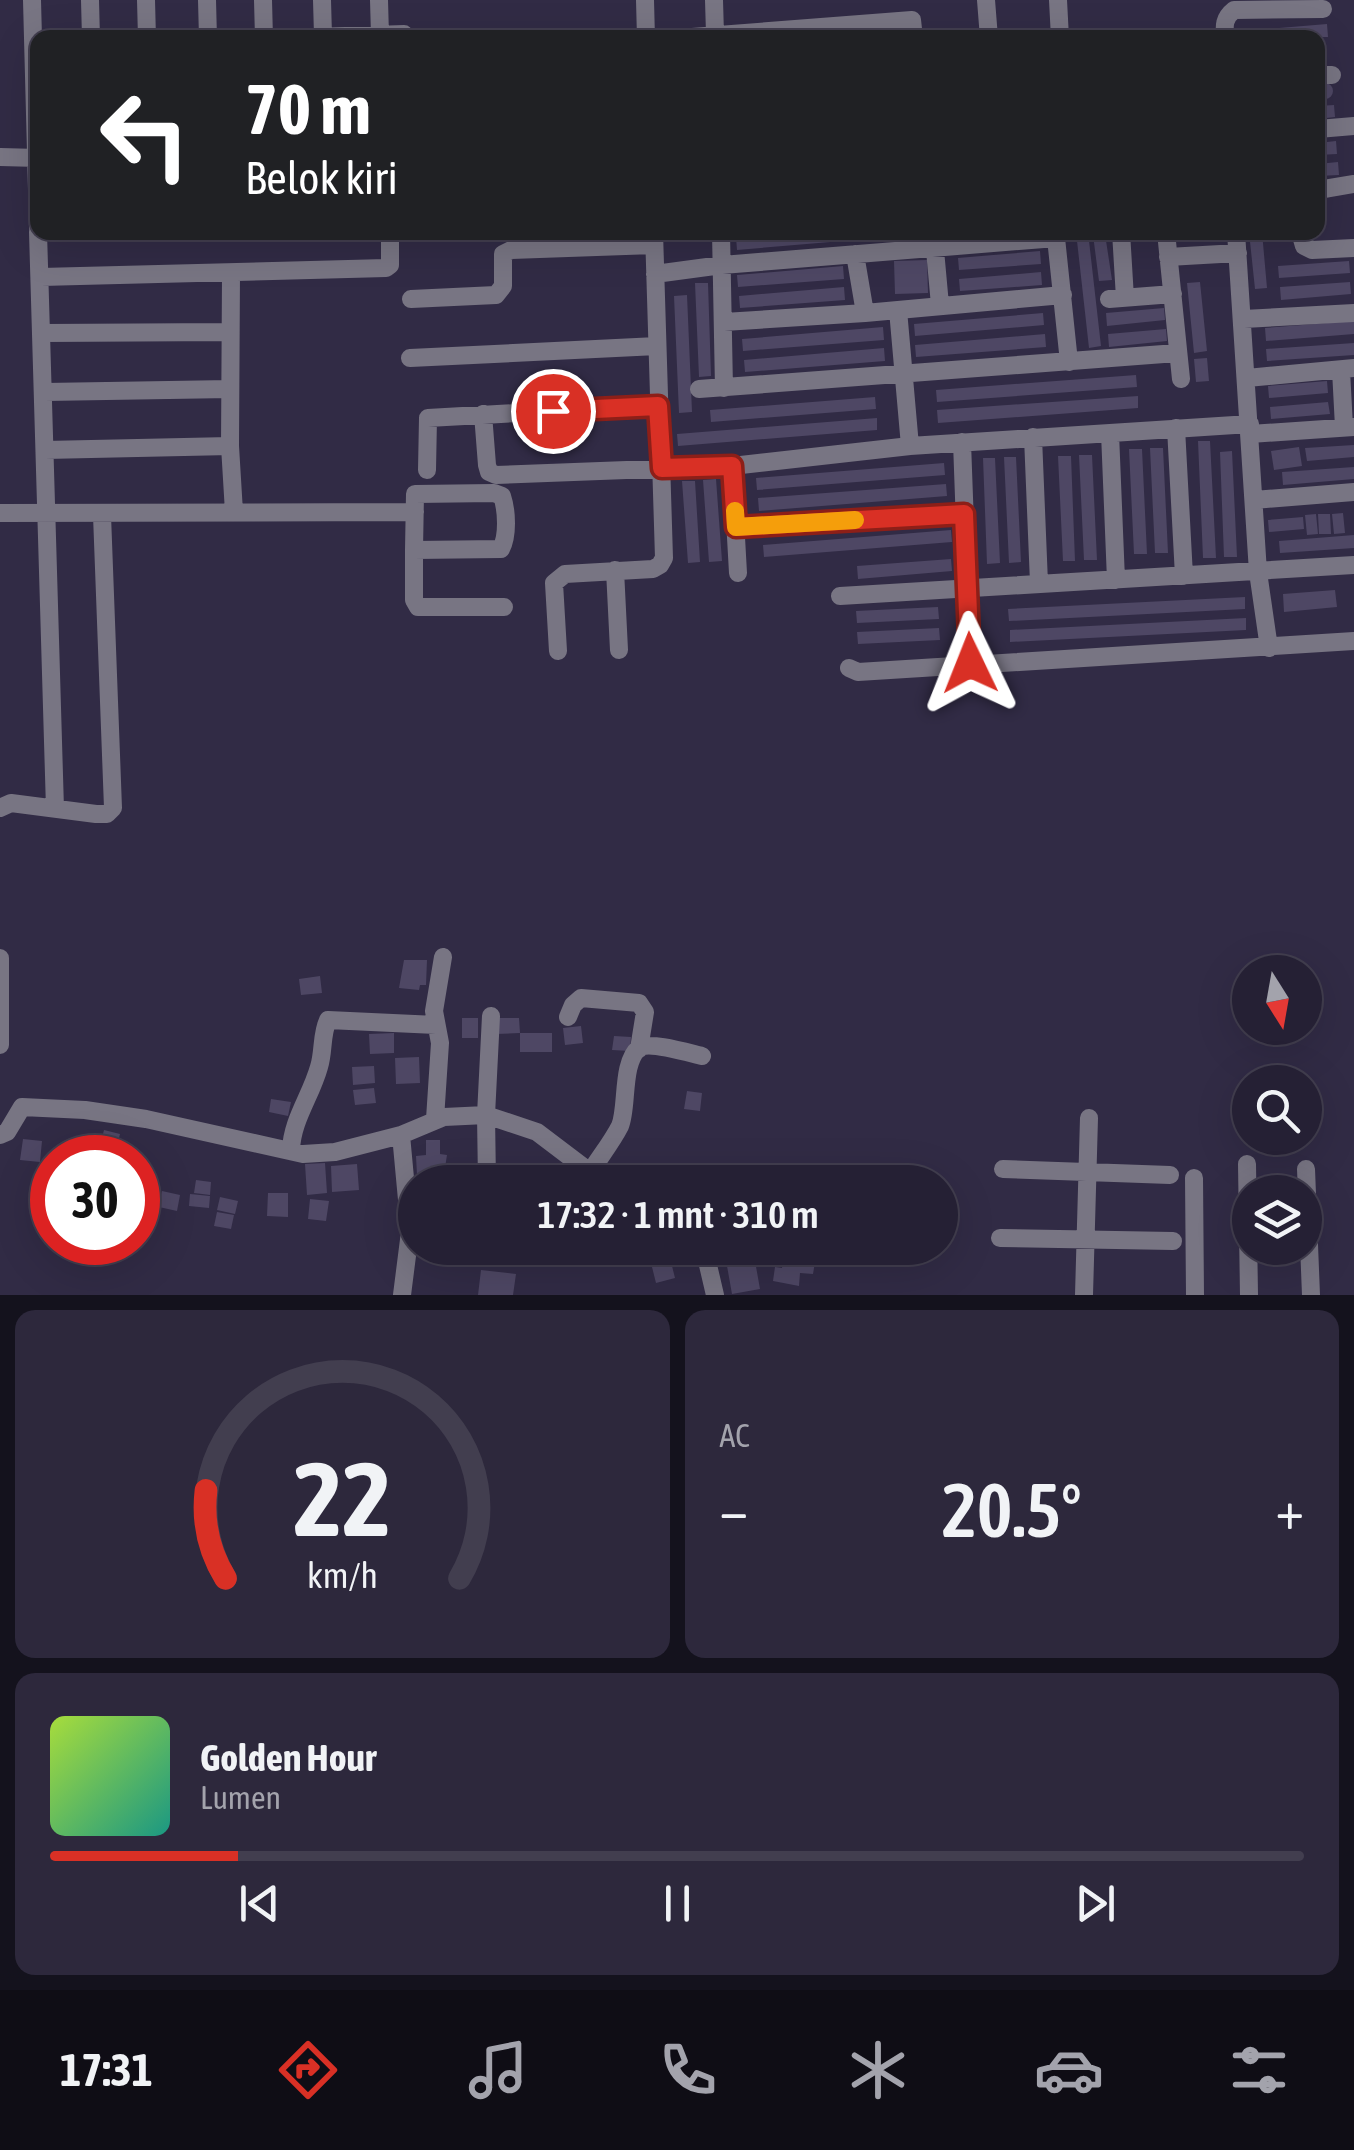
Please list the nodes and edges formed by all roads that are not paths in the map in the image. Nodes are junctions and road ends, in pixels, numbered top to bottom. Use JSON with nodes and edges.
{"nodes":[{"id":1,"x":32,"y":0,"type":"edge"},
{"id":2,"x":90,"y":0,"type":"edge"},
{"id":3,"x":146,"y":0,"type":"edge"},
{"id":4,"x":206,"y":0,"type":"edge"},
{"id":5,"x":263,"y":0,"type":"edge"},
{"id":6,"x":322,"y":0,"type":"edge"},
{"id":7,"x":379,"y":0,"type":"edge"},
{"id":8,"x":645,"y":0,"type":"edge"},
{"id":9,"x":714,"y":0,"type":"edge"},
{"id":10,"x":911,"y":0,"type":"edge"},
{"id":11,"x":986,"y":0,"type":"edge"},
{"id":12,"x":1058,"y":0,"type":"edge"},
{"id":13,"x":1323,"y":9,"type":"dead end"},
{"id":14,"x":913,"y":29,"type":"edge"},
{"id":15,"x":35,"y":30,"type":"edge"},
{"id":16,"x":92,"y":30,"type":"edge"},
{"id":17,"x":147,"y":30,"type":"edge"},
{"id":18,"x":208,"y":30,"type":"edge"},
{"id":19,"x":264,"y":30,"type":"edge"},
{"id":20,"x":323,"y":30,"type":"edge"},
{"id":21,"x":380,"y":30,"type":"edge"},
{"id":22,"x":646,"y":30,"type":"edge"},
{"id":23,"x":715,"y":30,"type":"edge"},
{"id":24,"x":873,"y":30,"type":"edge"},
{"id":25,"x":988,"y":30,"type":"edge"},
{"id":26,"x":1060,"y":30,"type":"edge"},
{"id":27,"x":1226,"y":30,"type":"edge"},
{"id":28,"x":1354,"y":126,"type":"edge"},
{"id":29,"x":1325,"y":128,"type":"edge"},
{"id":30,"x":0,"y":157,"type":"edge"},
{"id":31,"x":30,"y":158,"type":"edge"},
{"id":32,"x":1354,"y":184,"type":"edge"},
{"id":33,"x":1325,"y":189,"type":"edge"},
{"id":34,"x":38,"y":240,"type":"edge"},
{"id":35,"x":390,"y":240,"type":"edge"},
{"id":36,"x":641,"y":240,"type":"edge"},
{"id":37,"x":654,"y":240,"type":"edge"},
{"id":38,"x":720,"y":240,"type":"edge"},
{"id":39,"x":1016,"y":240,"type":"edge"},
{"id":40,"x":1057,"y":240,"type":"edge"},
{"id":41,"x":1121,"y":240,"type":"edge"},
{"id":42,"x":1167,"y":240,"type":"edge"},
{"id":43,"x":1237,"y":240,"type":"edge"},
{"id":44,"x":1302,"y":240,"type":"edge"},
{"id":45,"x":892,"y":242,"type":"edge"},
{"id":46,"x":1354,"y":248,"type":"edge"},
{"id":47,"x":935,"y":250,"type":"junction"},
{"id":48,"x":1238,"y":253,"type":"junction"},
{"id":49,"x":856,"y":254,"type":"junction"},
{"id":50,"x":1168,"y":258,"type":"junction"},
{"id":51,"x":722,"y":265,"type":"junction"},
{"id":52,"x":230,"y":274,"type":"junction"},
{"id":53,"x":656,"y":274,"type":"junction"},
{"id":54,"x":40,"y":277,"type":"junction"},
{"id":55,"x":1172,"y":294,"type":"junction"},
{"id":56,"x":1063,"y":295,"type":"junction"},
{"id":57,"x":410,"y":299,"type":"dead end"},
{"id":58,"x":940,"y":305,"type":"junction"},
{"id":59,"x":898,"y":310,"type":"junction"},
{"id":60,"x":1354,"y":312,"type":"edge"},
{"id":61,"x":865,"y":314,"type":"junction"},
{"id":62,"x":1244,"y":319,"type":"junction"},
{"id":63,"x":724,"y":322,"type":"junction"},
{"id":64,"x":43,"y":332,"type":"junction"},
{"id":65,"x":230,"y":332,"type":"junction"},
{"id":66,"x":657,"y":346,"type":"junction"},
{"id":67,"x":1177,"y":353,"type":"junction"},
{"id":68,"x":410,"y":358,"type":"dead end"},
{"id":69,"x":1068,"y":362,"type":"junction"},
{"id":70,"x":1347,"y":369,"type":"edge"},
{"id":71,"x":904,"y":375,"type":"junction"},
{"id":72,"x":1247,"y":378,"type":"junction"},
{"id":73,"x":1180,"y":379,"type":"dead end"},
{"id":74,"x":724,"y":388,"type":"junction"},
{"id":75,"x":230,"y":389,"type":"junction"},
{"id":76,"x":698,"y":389,"type":"dead end"},
{"id":77,"x":44,"y":392,"type":"junction"},
{"id":78,"x":658,"y":406,"type":"junction"},
{"id":79,"x":483,"y":414,"type":"junction"},
{"id":80,"x":1349,"y":427,"type":"edge"},
{"id":81,"x":1176,"y":428,"type":"junction"},
{"id":82,"x":1250,"y":428,"type":"junction"},
{"id":83,"x":1110,"y":432,"type":"junction"},
{"id":84,"x":1032,"y":438,"type":"junction"},
{"id":85,"x":962,"y":442,"type":"junction"},
{"id":86,"x":230,"y":446,"type":"junction"},
{"id":87,"x":910,"y":446,"type":"junction"},
{"id":88,"x":45,"y":450,"type":"junction"},
{"id":89,"x":732,"y":466,"type":"junction"},
{"id":90,"x":662,"y":468,"type":"junction"},
{"id":91,"x":427,"y":470,"type":"dead end"},
{"id":92,"x":1354,"y":492,"type":"edge"},
{"id":93,"x":1254,"y":500,"type":"junction"},
{"id":94,"x":234,"y":512,"type":"junction"},
{"id":95,"x":415,"y":512,"type":"junction"},
{"id":96,"x":46,"y":513,"type":"junction"},
{"id":97,"x":0,"y":514,"type":"edge"},
{"id":98,"x":102,"y":514,"type":"junction"},
{"id":99,"x":964,"y":514,"type":"junction"},
{"id":100,"x":736,"y":527,"type":"junction"},
{"id":101,"x":414,"y":550,"type":"junction"},
{"id":102,"x":1354,"y":565,"type":"edge"},
{"id":103,"x":615,"y":570,"type":"junction"},
{"id":104,"x":1258,"y":572,"type":"junction"},
{"id":105,"x":738,"y":573,"type":"dead end"},
{"id":106,"x":1184,"y":576,"type":"junction"},
{"id":107,"x":1116,"y":580,"type":"junction"},
{"id":108,"x":1039,"y":584,"type":"junction"},
{"id":109,"x":967,"y":588,"type":"junction"},
{"id":110,"x":840,"y":596,"type":"dead end"},
{"id":111,"x":504,"y":608,"type":"dead end"},
{"id":112,"x":1354,"y":641,"type":"edge"},
{"id":113,"x":1268,"y":648,"type":"junction"},
{"id":114,"x":558,"y":650,"type":"dead end"},
{"id":115,"x":619,"y":650,"type":"dead end"},
{"id":116,"x":970,"y":663,"type":"junction"},
{"id":117,"x":850,"y":668,"type":"dead end"},
{"id":118,"x":1,"y":806,"type":"edge"},
{"id":119,"x":55,"y":809,"type":"junction"},
{"id":120,"x":0,"y":958,"type":"edge"},
{"id":121,"x":443,"y":958,"type":"dead end"},
{"id":122,"x":491,"y":1016,"type":"dead end"},
{"id":123,"x":568,"y":1016,"type":"dead end"},
{"id":124,"x":436,"y":1026,"type":"junction"},
{"id":125,"x":0,"y":1045,"type":"edge"},
{"id":126,"x":638,"y":1048,"type":"junction"},
{"id":127,"x":702,"y":1056,"type":"dead end"},
{"id":128,"x":486,"y":1115,"type":"junction"},
{"id":129,"x":1088,"y":1118,"type":"dead end"},
{"id":130,"x":435,"y":1120,"type":"junction"},
{"id":131,"x":401,"y":1134,"type":"junction"},
{"id":132,"x":0,"y":1135,"type":"edge"},
{"id":133,"x":291,"y":1150,"type":"junction"},
{"id":134,"x":1247,"y":1164,"type":"dead end"},
{"id":135,"x":487,"y":1165,"type":"edge"},
{"id":136,"x":580,"y":1165,"type":"edge"},
{"id":137,"x":602,"y":1165,"type":"edge"},
{"id":138,"x":1306,"y":1168,"type":"dead end"},
{"id":139,"x":1003,"y":1169,"type":"dead end"},
{"id":140,"x":1088,"y":1172,"type":"junction"},
{"id":141,"x":1170,"y":1175,"type":"dead end"},
{"id":142,"x":1194,"y":1178,"type":"dead end"},
{"id":143,"x":1000,"y":1238,"type":"dead end"},
{"id":144,"x":1086,"y":1240,"type":"junction"},
{"id":145,"x":1172,"y":1241,"type":"dead end"},
{"id":146,"x":708,"y":1265,"type":"edge"},
{"id":147,"x":402,"y":1295,"type":"edge"},
{"id":148,"x":715,"y":1295,"type":"edge"},
{"id":149,"x":1084,"y":1295,"type":"edge"},
{"id":150,"x":1195,"y":1295,"type":"edge"},
{"id":151,"x":1249,"y":1295,"type":"edge"},
{"id":152,"x":1311,"y":1295,"type":"edge"}],
"edges":[{"from":1,"to":15,"type":"street"},
{"from":2,"to":16,"type":"street"},
{"from":3,"to":17,"type":"street"},
{"from":4,"to":18,"type":"street"},
{"from":5,"to":19,"type":"street"},
{"from":6,"to":20,"type":"street"},
{"from":7,"to":21,"type":"street"},
{"from":8,"to":22,"type":"street"},
{"from":9,"to":23,"type":"street"},
{"from":10,"to":14,"type":"street"},
{"from":11,"to":25,"type":"street"},
{"from":12,"to":26,"type":"street"},
{"from":13,"to":27,"type":"street"},
{"from":14,"to":24,"type":"street"},
{"from":28,"to":29,"type":"street"},
{"from":30,"to":31,"type":"street"},
{"from":32,"to":33,"type":"street"},
{"from":34,"to":54,"type":"street"},
{"from":35,"to":52,"type":"street"},
{"from":36,"to":57,"type":"street"},
{"from":37,"to":53,"type":"street"},
{"from":38,"to":51,"type":"street"},
{"from":39,"to":47,"type":"street"},
{"from":40,"to":56,"type":"street"},
{"from":41,"to":55,"type":"street"},
{"from":42,"to":50,"type":"street"},
{"from":43,"to":48,"type":"street"},
{"from":44,"to":46,"type":"street"},
{"from":45,"to":47,"type":"street"},
{"from":45,"to":49,"type":"street"},
{"from":47,"to":58,"type":"street"},
{"from":48,"to":50,"type":"street"},
{"from":48,"to":62,"type":"street"},
{"from":49,"to":51,"type":"street"},
{"from":49,"to":61,"type":"street"},
{"from":50,"to":55,"type":"street"},
{"from":51,"to":53,"type":"street"},
{"from":51,"to":63,"type":"street"},
{"from":52,"to":54,"type":"street"},
{"from":52,"to":65,"type":"street"},
{"from":53,"to":66,"type":"street"},
{"from":54,"to":64,"type":"street"},
{"from":55,"to":67,"type":"street"},
{"from":56,"to":58,"type":"street"},
{"from":56,"to":69,"type":"street"},
{"from":58,"to":59,"type":"street"},
{"from":59,"to":61,"type":"street"},
{"from":59,"to":71,"type":"street"},
{"from":60,"to":62,"type":"street"},
{"from":61,"to":63,"type":"street"},
{"from":62,"to":72,"type":"street"},
{"from":63,"to":74,"type":"street"},
{"from":64,"to":65,"type":"street"},
{"from":64,"to":77,"type":"street"},
{"from":65,"to":75,"type":"street"},
{"from":66,"to":68,"type":"street"},
{"from":66,"to":78,"type":"street"},
{"from":67,"to":69,"type":"street"},
{"from":67,"to":73,"type":"street"},
{"from":69,"to":71,"type":"street"},
{"from":70,"to":72,"type":"street"},
{"from":70,"to":80,"type":"street"},
{"from":71,"to":74,"type":"street"},
{"from":71,"to":87,"type":"street"},
{"from":72,"to":82,"type":"street"},
{"from":74,"to":76,"type":"street"},
{"from":75,"to":77,"type":"street"},
{"from":75,"to":86,"type":"street"},
{"from":77,"to":88,"type":"street"},
{"from":78,"to":79,"type":"street"},
{"from":78,"to":90,"type":"street"},
{"from":79,"to":90,"type":"street"},
{"from":79,"to":91,"type":"street"},
{"from":80,"to":82,"type":"street"},
{"from":81,"to":82,"type":"street"},
{"from":81,"to":83,"type":"street"},
{"from":81,"to":106,"type":"street"},
{"from":82,"to":93,"type":"street"},
{"from":83,"to":84,"type":"street"},
{"from":83,"to":107,"type":"street"},
{"from":84,"to":85,"type":"street"},
{"from":84,"to":108,"type":"street"},
{"from":85,"to":87,"type":"street"},
{"from":85,"to":99,"type":"street"},
{"from":86,"to":88,"type":"street"},
{"from":86,"to":94,"type":"street"},
{"from":87,"to":89,"type":"street"},
{"from":88,"to":96,"type":"street"},
{"from":89,"to":90,"type":"street"},
{"from":89,"to":100,"type":"street"},
{"from":90,"to":103,"type":"street"},
{"from":92,"to":93,"type":"street"},
{"from":93,"to":104,"type":"street"},
{"from":94,"to":95,"type":"street"},
{"from":94,"to":98,"type":"street"},
{"from":95,"to":101,"type":"street"},
{"from":95,"to":101,"type":"street"},
{"from":96,"to":97,"type":"street"},
{"from":96,"to":98,"type":"street"},
{"from":96,"to":119,"type":"street"},
{"from":98,"to":119,"type":"street"},
{"from":99,"to":100,"type":"street"},
{"from":99,"to":109,"type":"street"},
{"from":100,"to":105,"type":"street"},
{"from":101,"to":111,"type":"street"},
{"from":102,"to":104,"type":"street"},
{"from":103,"to":114,"type":"street"},
{"from":103,"to":115,"type":"street"},
{"from":104,"to":106,"type":"street"},
{"from":104,"to":113,"type":"street"},
{"from":106,"to":107,"type":"street"},
{"from":107,"to":108,"type":"street"},
{"from":108,"to":109,"type":"street"},
{"from":109,"to":110,"type":"street"},
{"from":109,"to":116,"type":"street"},
{"from":112,"to":113,"type":"street"},
{"from":113,"to":116,"type":"street"},
{"from":116,"to":117,"type":"street"},
{"from":118,"to":119,"type":"street"},
{"from":120,"to":125,"type":"street"},
{"from":121,"to":124,"type":"street"},
{"from":122,"to":128,"type":"street"},
{"from":123,"to":126,"type":"street"},
{"from":124,"to":130,"type":"street"},
{"from":124,"to":133,"type":"street"},
{"from":126,"to":127,"type":"street"},
{"from":126,"to":137,"type":"street"},
{"from":128,"to":130,"type":"street"},
{"from":128,"to":135,"type":"street"},
{"from":128,"to":136,"type":"street"},
{"from":129,"to":140,"type":"street"},
{"from":130,"to":131,"type":"street"},
{"from":131,"to":133,"type":"street"},
{"from":131,"to":147,"type":"street"},
{"from":132,"to":133,"type":"street"},
{"from":134,"to":151,"type":"street"},
{"from":138,"to":152,"type":"street"},
{"from":139,"to":140,"type":"street"},
{"from":140,"to":141,"type":"street"},
{"from":140,"to":144,"type":"street"},
{"from":142,"to":150,"type":"street"},
{"from":143,"to":144,"type":"street"},
{"from":144,"to":145,"type":"street"},
{"from":144,"to":149,"type":"street"},
{"from":146,"to":148,"type":"street"}]}
